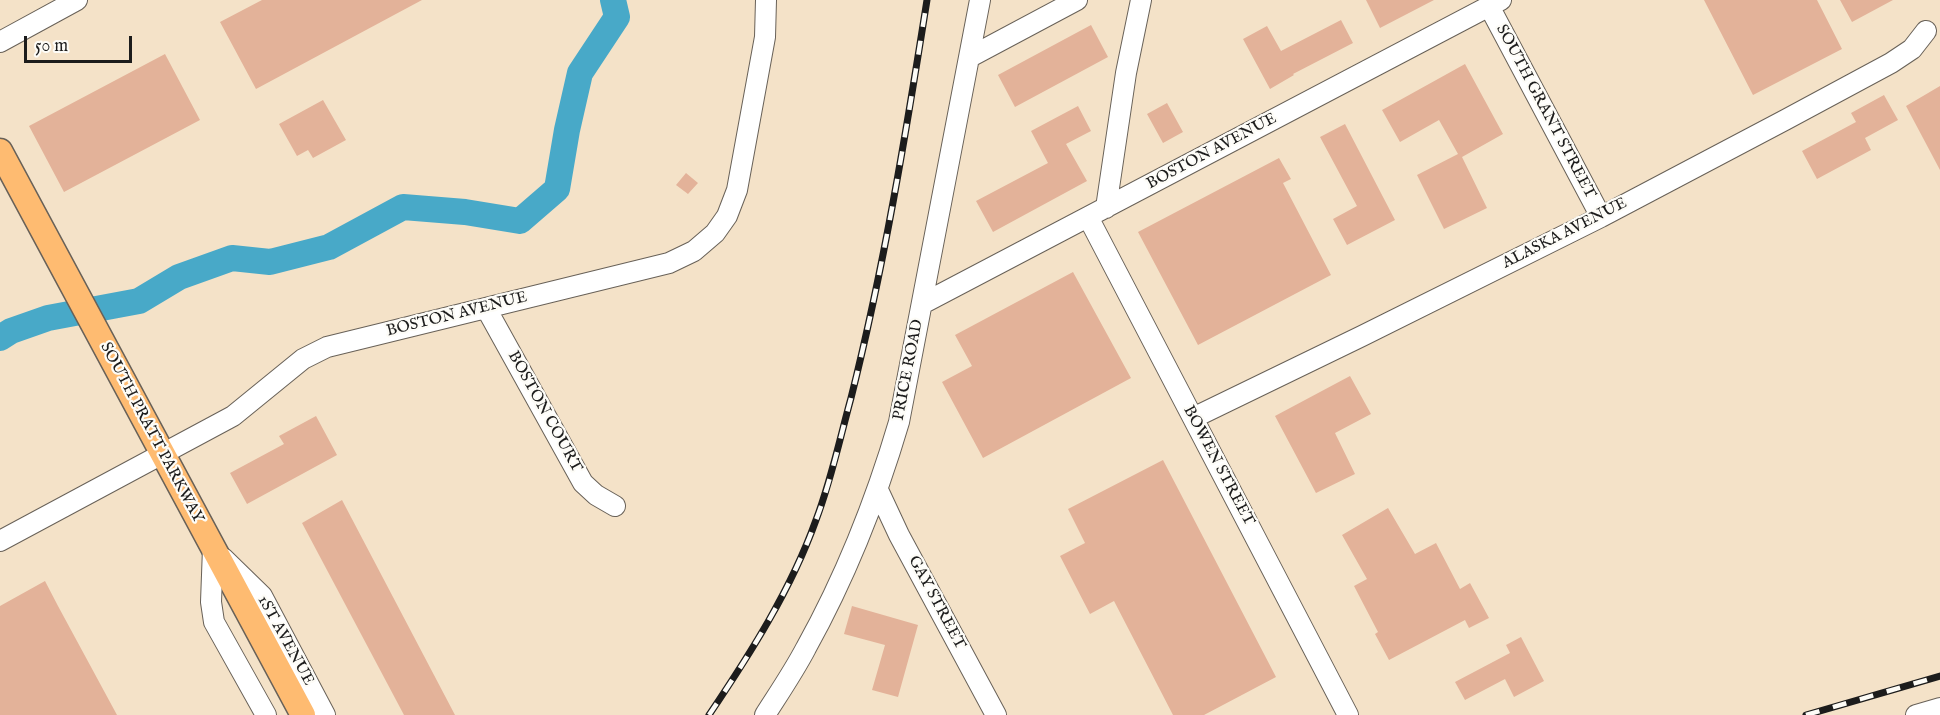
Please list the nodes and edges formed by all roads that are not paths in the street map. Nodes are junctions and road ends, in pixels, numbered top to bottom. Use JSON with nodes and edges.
{"nodes":[{"id":1,"x":77,"y":0,"type":"edge"},
{"id":2,"x":766,"y":0,"type":"edge"},
{"id":3,"x":980,"y":0,"type":"edge"},
{"id":4,"x":1077,"y":0,"type":"edge"},
{"id":5,"x":1141,"y":0,"type":"edge"},
{"id":6,"x":1495,"y":3,"type":"edge"},
{"id":7,"x":1926,"y":31,"type":"dead end"},
{"id":8,"x":0,"y":42,"type":"edge"},
{"id":9,"x":970,"y":57,"type":"junction"},
{"id":10,"x":0,"y":150,"type":"edge"},
{"id":11,"x":1106,"y":208,"type":"junction"},
{"id":12,"x":1088,"y":217,"type":"junction"},
{"id":13,"x":1600,"y":217,"type":"junction"},
{"id":14,"x":922,"y":304,"type":"junction"},
{"id":15,"x":486,"y":308,"type":"junction"},
{"id":16,"x":1193,"y":418,"type":"junction"},
{"id":17,"x":163,"y":454,"type":"junction"},
{"id":18,"x":878,"y":490,"type":"junction"},
{"id":19,"x":615,"y":506,"type":"dead end"},
{"id":20,"x":0,"y":541,"type":"edge"},
{"id":21,"x":213,"y":548,"type":"junction"},
{"id":22,"x":1940,"y":708,"type":"edge"},
{"id":23,"x":266,"y":715,"type":"edge"},
{"id":24,"x":303,"y":715,"type":"edge"},
{"id":25,"x":325,"y":715,"type":"edge"},
{"id":26,"x":765,"y":715,"type":"edge"},
{"id":27,"x":996,"y":715,"type":"edge"},
{"id":28,"x":1348,"y":715,"type":"edge"},
{"id":29,"x":1916,"y":715,"type":"edge"}],
"edges":[{"from":1,"to":8,"type":"street"},
{"from":2,"to":15,"type":"street","name":"BOSTON AVENUE"},
{"from":3,"to":9,"type":"street","name":"PRICE ROAD"},
{"from":4,"to":9,"type":"street"},
{"from":5,"to":11,"type":"street"},
{"from":6,"to":11,"type":"street","name":"BOSTON AVENUE"},
{"from":6,"to":13,"type":"street","name":"SOUTH GRANT STREET"},
{"from":7,"to":13,"type":"street","name":"ALASKA AVENUE"},
{"from":9,"to":14,"type":"street","name":"PRICE ROAD"},
{"from":10,"to":17,"type":"main road","name":"SOUTH PRATT PARKWAY"},
{"from":11,"to":12,"type":"street","name":"BOSTON AVENUE"},
{"from":12,"to":14,"type":"street","name":"BOSTON AVENUE"},
{"from":12,"to":16,"type":"street","name":"BOWEN STREET"},
{"from":13,"to":16,"type":"street","name":"ALASKA AVENUE"},
{"from":14,"to":18,"type":"street","name":"PRICE ROAD"},
{"from":15,"to":17,"type":"street","name":"BOSTON AVENUE"},
{"from":15,"to":19,"type":"street","name":"BOSTON COURT"},
{"from":16,"to":28,"type":"street","name":"BOWEN STREET"},
{"from":17,"to":20,"type":"street","name":"BOSTON AVENUE"},
{"from":17,"to":21,"type":"main road","name":"SOUTH PRATT PARKWAY"},
{"from":18,"to":26,"type":"street","name":"PRICE ROAD"},
{"from":18,"to":27,"type":"street","name":"GAY STREET"},
{"from":21,"to":23,"type":"street"},
{"from":21,"to":24,"type":"main road","name":"SOUTH PRATT PARKWAY"},
{"from":21,"to":25,"type":"street","name":"1ST AVENUE"},
{"from":22,"to":29,"type":"street"}]}
